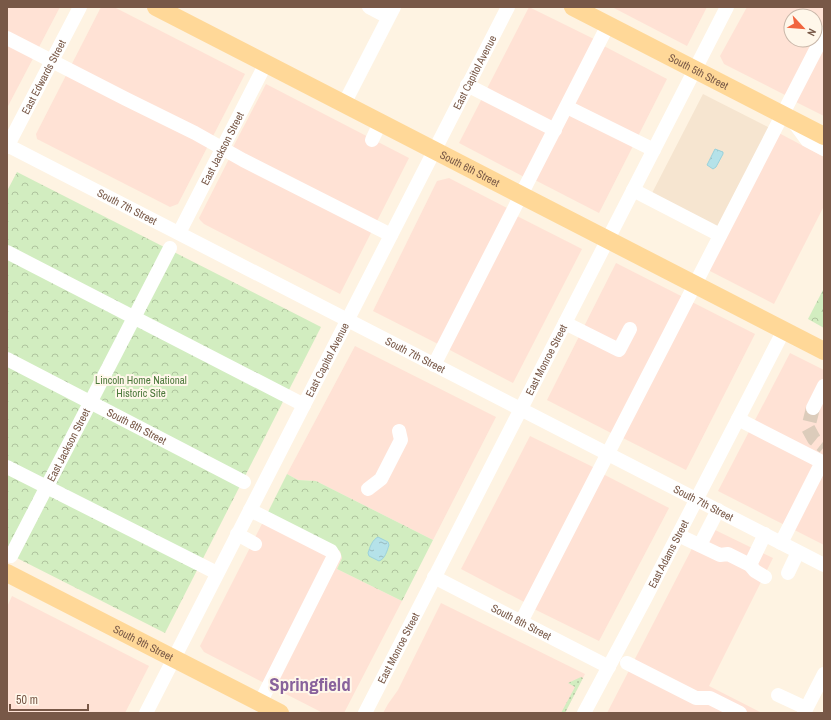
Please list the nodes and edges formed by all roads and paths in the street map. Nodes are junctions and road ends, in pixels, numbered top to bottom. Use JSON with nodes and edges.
{"nodes":[{"id":1,"x":80,"y":7,"type":"edge"},
{"id":2,"x":156,"y":7,"type":"edge"},
{"id":3,"x":369,"y":7,"type":"edge"},
{"id":4,"x":508,"y":7,"type":"edge"},
{"id":5,"x":573,"y":7,"type":"edge"},
{"id":6,"x":727,"y":7,"type":"edge"},
{"id":7,"x":391,"y":12,"type":"edge"},
{"id":8,"x":608,"y":25,"type":"junction"},
{"id":9,"x":824,"y":34,"type":"edge"},
{"id":10,"x":7,"y":38,"type":"edge"},
{"id":11,"x":51,"y":61,"type":"junction"},
{"id":12,"x":266,"y":63,"type":"junction"},
{"id":13,"x":695,"y":70,"type":"junction"},
{"id":14,"x":467,"y":85,"type":"junction"},
{"id":15,"x":344,"y":104,"type":"junction"},
{"id":16,"x":567,"y":107,"type":"junction"},
{"id":17,"x":787,"y":118,"type":"junction"},
{"id":18,"x":377,"y":122,"type":"junction"},
{"id":19,"x":556,"y":130,"type":"junction"},
{"id":20,"x":824,"y":136,"type":"edge"},
{"id":21,"x":370,"y":138,"type":"dead end"},
{"id":22,"x":7,"y":146,"type":"edge"},
{"id":23,"x":222,"y":147,"type":"junction"},
{"id":24,"x":824,"y":149,"type":"edge"},
{"id":25,"x":654,"y":150,"type":"junction"},
{"id":26,"x":434,"y":151,"type":"junction"},
{"id":27,"x":633,"y":190,"type":"junction"},
{"id":28,"x":522,"y":195,"type":"junction"},
{"id":29,"x":178,"y":233,"type":"junction"},
{"id":30,"x":391,"y":235,"type":"junction"},
{"id":31,"x":720,"y":235,"type":"junction"},
{"id":32,"x":608,"y":240,"type":"junction"},
{"id":33,"x":170,"y":248,"type":"dead end"},
{"id":34,"x":7,"y":252,"type":"edge"},
{"id":35,"x":695,"y":285,"type":"junction"},
{"id":36,"x":134,"y":318,"type":"junction"},
{"id":37,"x":347,"y":320,"type":"junction"},
{"id":38,"x":565,"y":323,"type":"junction"},
{"id":39,"x":630,"y":329,"type":"dead end"},
{"id":40,"x":784,"y":330,"type":"junction"},
{"id":41,"x":823,"y":349,"type":"edge"},
{"id":42,"x":7,"y":359,"type":"edge"},
{"id":43,"x":434,"y":365,"type":"junction"},
{"id":44,"x":824,"y":386,"type":"edge"},
{"id":45,"x":91,"y":402,"type":"junction"},
{"id":46,"x":304,"y":405,"type":"junction"},
{"id":47,"x":814,"y":408,"type":"tunnel mouth"},
{"id":48,"x":520,"y":409,"type":"junction"},
{"id":49,"x":738,"y":418,"type":"junction"},
{"id":50,"x":399,"y":431,"type":"dead end"},
{"id":51,"x":608,"y":453,"type":"junction"},
{"id":52,"x":7,"y":467,"type":"edge"},
{"id":53,"x":244,"y":482,"type":"dead end"},
{"id":54,"x":47,"y":488,"type":"junction"},
{"id":55,"x":368,"y":489,"type":"dead end"},
{"id":56,"x":697,"y":499,"type":"junction"},
{"id":57,"x":250,"y":510,"type":"junction"},
{"id":58,"x":718,"y":510,"type":"junction"},
{"id":59,"x":239,"y":531,"type":"junction"},
{"id":60,"x":765,"y":534,"type":"junction"},
{"id":61,"x":678,"y":535,"type":"junction"},
{"id":62,"x":257,"y":540,"type":"dead end"},
{"id":63,"x":700,"y":545,"type":"junction"},
{"id":64,"x":791,"y":548,"type":"junction"},
{"id":65,"x":9,"y":565,"type":"edge"},
{"id":66,"x":750,"y":565,"type":"junction"},
{"id":67,"x":824,"y":565,"type":"edge"},
{"id":68,"x":786,"y":571,"type":"dead end"},
{"id":69,"x":217,"y":574,"type":"junction"},
{"id":70,"x":434,"y":577,"type":"junction"},
{"id":71,"x":765,"y":577,"type":"dead end"},
{"id":72,"x":521,"y":622,"type":"junction"},
{"id":73,"x":174,"y":658,"type":"junction"},
{"id":74,"x":627,"y":663,"type":"dead end"},
{"id":75,"x":608,"y":667,"type":"junction"},
{"id":76,"x":824,"y":674,"type":"edge"},
{"id":77,"x":778,"y":695,"type":"dead end"},
{"id":78,"x":260,"y":703,"type":"junction"},
{"id":79,"x":805,"y":711,"type":"edge"},
{"id":80,"x":146,"y":713,"type":"edge"},
{"id":81,"x":280,"y":713,"type":"edge"},
{"id":82,"x":365,"y":713,"type":"edge"},
{"id":83,"x":584,"y":713,"type":"edge"},
{"id":84,"x":740,"y":713,"type":"edge"}],
"edges":[{"from":1,"to":11,"type":"street","name":"East Edwards Street"},
{"from":2,"to":12,"type":"main road","name":"South 6th Street"},
{"from":3,"to":7,"type":"street"},
{"from":4,"to":14,"type":"street","name":"East Capitol Avenue"},
{"from":5,"to":8,"type":"main road","name":"South 5th Street"},
{"from":6,"to":13,"type":"street","name":"East Monroe Street"},
{"from":7,"to":15,"type":"street"},
{"from":8,"to":13,"type":"main road","name":"South 5th Street"},
{"from":8,"to":16,"type":"street"},
{"from":9,"to":17,"type":"street"},
{"from":10,"to":11,"type":"street"},
{"from":11,"to":22,"type":"street","name":"East Edwards Street"},
{"from":11,"to":23,"type":"street"},
{"from":12,"to":15,"type":"main road","name":"South 6th Street"},
{"from":12,"to":23,"type":"street","name":"East Jackson Street"},
{"from":13,"to":17,"type":"main road","name":"South 5th Street"},
{"from":13,"to":25,"type":"street","name":"East Monroe Street"},
{"from":14,"to":19,"type":"street"},
{"from":14,"to":26,"type":"street","name":"East Capitol Avenue"},
{"from":15,"to":18,"type":"main road","name":"South 6th Street"},
{"from":16,"to":19,"type":"street"},
{"from":16,"to":25,"type":"street"},
{"from":17,"to":20,"type":"main road","name":"South 5th Street"},
{"from":17,"to":24,"type":"street"},
{"from":17,"to":31,"type":"street"},
{"from":18,"to":21,"type":"street"},
{"from":18,"to":26,"type":"main road","name":"South 6th Street"},
{"from":19,"to":28,"type":"street"},
{"from":22,"to":29,"type":"street","name":"South 7th Street"},
{"from":23,"to":29,"type":"street","name":"East Jackson Street"},
{"from":23,"to":30,"type":"street"},
{"from":25,"to":27,"type":"street","name":"East Monroe Street"},
{"from":26,"to":28,"type":"main road","name":"South 6th Street"},
{"from":26,"to":30,"type":"street","name":"East Capitol Avenue"},
{"from":27,"to":31,"type":"street"},
{"from":27,"to":32,"type":"street","name":"East Monroe Street"},
{"from":28,"to":32,"type":"main road","name":"South 6th Street"},
{"from":28,"to":43,"type":"street"},
{"from":29,"to":37,"type":"street","name":"South 7th Street"},
{"from":30,"to":37,"type":"street","name":"East Capitol Avenue"},
{"from":31,"to":35,"type":"street"},
{"from":32,"to":35,"type":"main road","name":"South 6th Street"},
{"from":32,"to":38,"type":"street","name":"East Monroe Street"},
{"from":33,"to":36,"type":"street","name":"East Jackson Street"},
{"from":34,"to":36,"type":"street"},
{"from":35,"to":40,"type":"main road","name":"South 6th Street"},
{"from":35,"to":51,"type":"street"},
{"from":36,"to":45,"type":"street","name":"East Jackson Street"},
{"from":36,"to":46,"type":"street"},
{"from":37,"to":43,"type":"street","name":"South 7th Street"},
{"from":37,"to":46,"type":"street","name":"East Capitol Avenue"},
{"from":38,"to":39,"type":"street"},
{"from":38,"to":48,"type":"street","name":"East Monroe Street"},
{"from":40,"to":41,"type":"main road","name":"South 6th Street"},
{"from":40,"to":49,"type":"street","name":"East Adams Street"},
{"from":42,"to":45,"type":"street","name":"South 8th Street"},
{"from":43,"to":48,"type":"street","name":"South 7th Street"},
{"from":44,"to":47,"type":"street"},
{"from":45,"to":53,"type":"street","name":"South 8th Street"},
{"from":45,"to":54,"type":"street","name":"East Jackson Street"},
{"from":46,"to":57,"type":"street","name":"East Capitol Avenue"},
{"from":48,"to":51,"type":"street","name":"South 7th Street"},
{"from":48,"to":70,"type":"street","name":"East Monroe Street"},
{"from":49,"to":56,"type":"street","name":"East Adams Street"},
{"from":49,"to":64,"type":"street"},
{"from":50,"to":55,"type":"street"},
{"from":51,"to":56,"type":"street","name":"South 7th Street"},
{"from":51,"to":72,"type":"street"},
{"from":52,"to":54,"type":"street"},
{"from":54,"to":65,"type":"street","name":"East Jackson Street"},
{"from":54,"to":69,"type":"street"},
{"from":56,"to":58,"type":"street","name":"South 7th Street"},
{"from":56,"to":61,"type":"street","name":"East Adams Street"},
{"from":57,"to":59,"type":"street","name":"East Capitol Avenue"},
{"from":57,"to":78,"type":"street"},
{"from":58,"to":60,"type":"street","name":"South 7th Street"},
{"from":58,"to":63,"type":"street"},
{"from":59,"to":62,"type":"street"},
{"from":59,"to":69,"type":"street","name":"East Capitol Avenue"},
{"from":60,"to":64,"type":"street","name":"South 7th Street"},
{"from":60,"to":66,"type":"street"},
{"from":61,"to":63,"type":"street"},
{"from":61,"to":75,"type":"street","name":"East Adams Street"},
{"from":63,"to":66,"type":"street"},
{"from":64,"to":67,"type":"street","name":"South 7th Street"},
{"from":64,"to":68,"type":"street"},
{"from":65,"to":73,"type":"main road","name":"South 9th Street"},
{"from":66,"to":71,"type":"street"},
{"from":69,"to":73,"type":"street","name":"East Capitol Avenue"},
{"from":70,"to":72,"type":"street","name":"South 8th Street"},
{"from":70,"to":82,"type":"street","name":"East Monroe Street"},
{"from":72,"to":75,"type":"street","name":"South 8th Street"},
{"from":73,"to":78,"type":"main road","name":"South 9th Street"},
{"from":73,"to":80,"type":"street","name":"East Capitol Avenue"},
{"from":74,"to":84,"type":"street"},
{"from":75,"to":83,"type":"street","name":"East Adams Street"},
{"from":76,"to":79,"type":"street"},
{"from":77,"to":79,"type":"street"},
{"from":78,"to":81,"type":"main road","name":"South 9th Street"}]}
